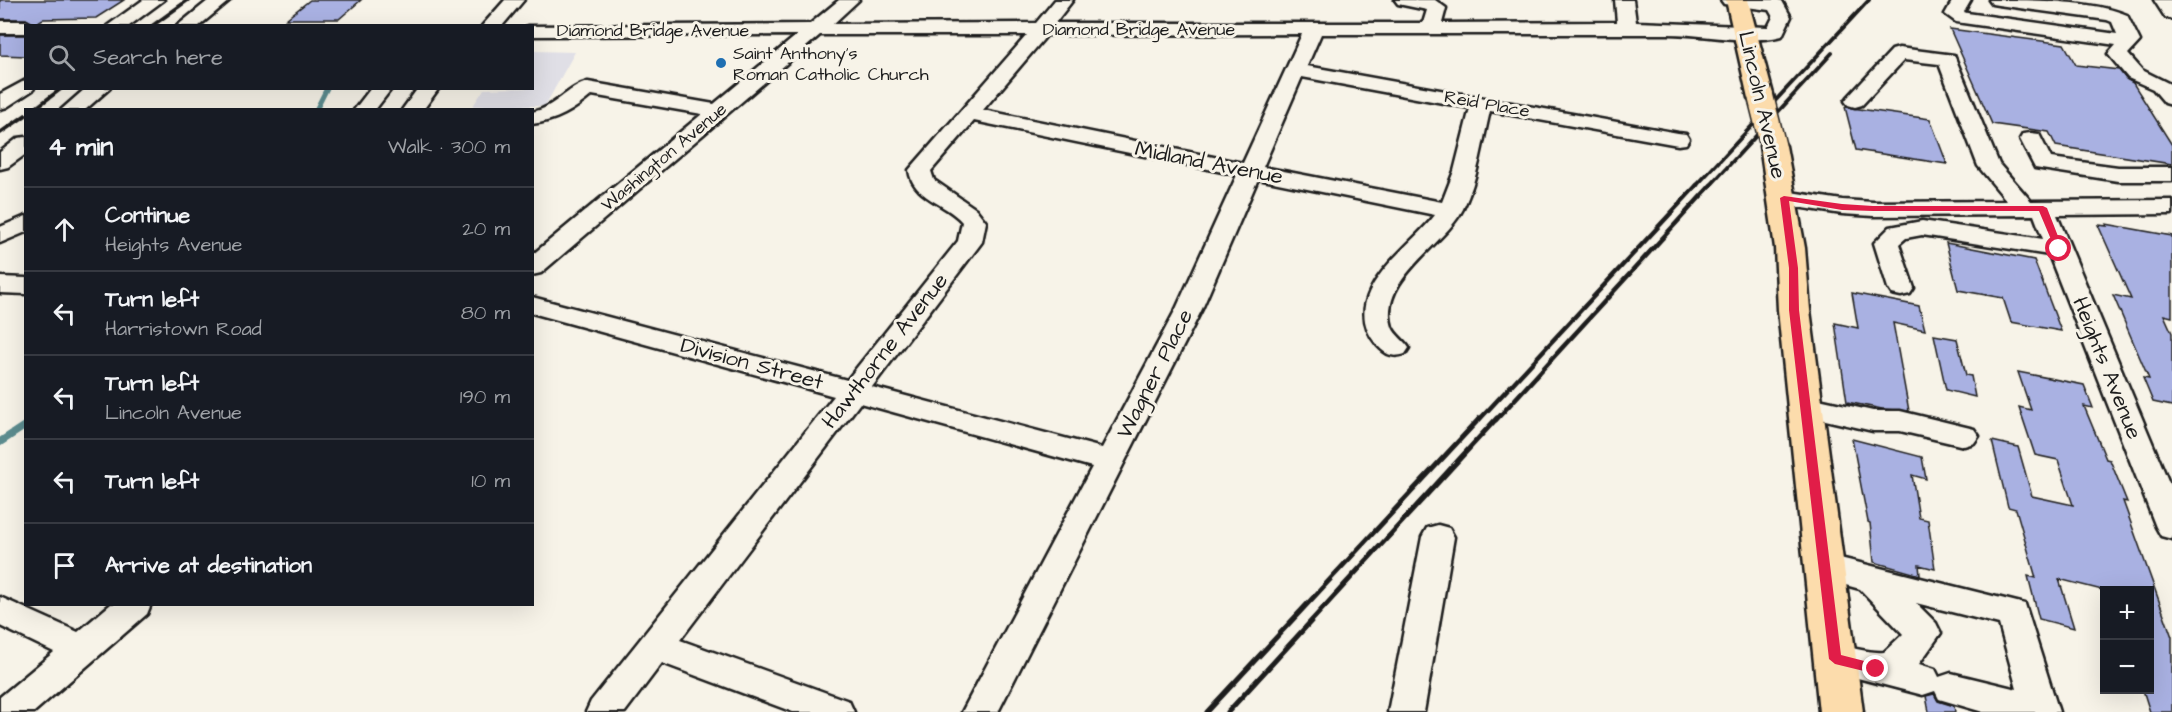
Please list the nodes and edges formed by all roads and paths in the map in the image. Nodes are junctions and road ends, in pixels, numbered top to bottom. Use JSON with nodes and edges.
{"nodes":[{"id":1,"x":155,"y":0,"type":"edge"},
{"id":2,"x":221,"y":0,"type":"edge"},
{"id":3,"x":516,"y":0,"type":"edge"},
{"id":4,"x":850,"y":0,"type":"edge"},
{"id":5,"x":1064,"y":0,"type":"edge"},
{"id":6,"x":1404,"y":0,"type":"edge"},
{"id":7,"x":1624,"y":0,"type":"edge"},
{"id":8,"x":1735,"y":0,"type":"edge"},
{"id":9,"x":1962,"y":0,"type":"edge"},
{"id":10,"x":1998,"y":0,"type":"edge"},
{"id":11,"x":2163,"y":0,"type":"edge"},
{"id":12,"x":2172,"y":13,"type":"edge"},
{"id":13,"x":119,"y":24,"type":"edge"},
{"id":14,"x":189,"y":24,"type":"edge"},
{"id":15,"x":493,"y":24,"type":"edge"},
{"id":16,"x":0,"y":27,"type":"edge"},
{"id":17,"x":24,"y":27,"type":"edge"},
{"id":18,"x":1314,"y":28,"type":"junction"},
{"id":19,"x":1431,"y":28,"type":"junction"},
{"id":20,"x":1628,"y":28,"type":"junction"},
{"id":21,"x":815,"y":29,"type":"junction"},
{"id":22,"x":1041,"y":29,"type":"junction"},
{"id":23,"x":534,"y":30,"type":"edge"},
{"id":24,"x":1746,"y":33,"type":"junction"},
{"id":25,"x":2130,"y":41,"type":"junction"},
{"id":26,"x":1296,"y":70,"type":"junction"},
{"id":27,"x":24,"y":87,"type":"edge"},
{"id":28,"x":97,"y":90,"type":"edge"},
{"id":29,"x":380,"y":90,"type":"edge"},
{"id":30,"x":427,"y":90,"type":"edge"},
{"id":31,"x":2172,"y":99,"type":"edge"},
{"id":32,"x":1855,"y":101,"type":"dead end"},
{"id":33,"x":0,"y":103,"type":"edge"},
{"id":34,"x":1482,"y":103,"type":"junction"},
{"id":35,"x":74,"y":108,"type":"edge"},
{"id":36,"x":366,"y":108,"type":"edge"},
{"id":37,"x":414,"y":108,"type":"edge"},
{"id":38,"x":719,"y":111,"type":"junction"},
{"id":39,"x":969,"y":114,"type":"junction"},
{"id":40,"x":534,"y":118,"type":"edge"},
{"id":41,"x":1678,"y":139,"type":"dead end"},
{"id":42,"x":2031,"y":139,"type":"dead end"},
{"id":43,"x":24,"y":144,"type":"edge"},
{"id":44,"x":0,"y":162,"type":"edge"},
{"id":45,"x":1251,"y":171,"type":"junction"},
{"id":46,"x":2172,"y":174,"type":"edge"},
{"id":47,"x":1784,"y":198,"type":"junction"},
{"id":48,"x":2172,"y":207,"type":"edge"},
{"id":49,"x":2034,"y":208,"type":"junction"},
{"id":50,"x":1450,"y":211,"type":"junction"},
{"id":51,"x":24,"y":224,"type":"edge"},
{"id":52,"x":0,"y":236,"type":"edge"},
{"id":53,"x":2059,"y":249,"type":"junction"},
{"id":54,"x":534,"y":266,"type":"edge"},
{"id":55,"x":0,"y":285,"type":"edge"},
{"id":56,"x":24,"y":286,"type":"edge"},
{"id":57,"x":1900,"y":288,"type":"dead end"},
{"id":58,"x":534,"y":306,"type":"edge"},
{"id":59,"x":1396,"y":348,"type":"dead end"},
{"id":60,"x":853,"y":392,"type":"junction"},
{"id":61,"x":1805,"y":406,"type":"junction"},
{"id":62,"x":1964,"y":436,"type":"dead end"},
{"id":63,"x":1110,"y":461,"type":"junction"},
{"id":64,"x":2172,"y":527,"type":"edge"},
{"id":65,"x":1438,"y":537,"type":"dead end"},
{"id":66,"x":1824,"y":567,"type":"junction"},
{"id":67,"x":1871,"y":579,"type":"junction"},
{"id":68,"x":133,"y":606,"type":"edge"},
{"id":69,"x":0,"y":611,"type":"edge"},
{"id":70,"x":655,"y":646,"type":"junction"},
{"id":71,"x":82,"y":649,"type":"junction"},
{"id":72,"x":1835,"y":659,"type":"junction"},
{"id":73,"x":1880,"y":668,"type":"junction"},
{"id":74,"x":2041,"y":711,"type":"edge"},
{"id":75,"x":8,"y":712,"type":"edge"},
{"id":76,"x":604,"y":712,"type":"edge"},
{"id":77,"x":836,"y":712,"type":"edge"},
{"id":78,"x":980,"y":712,"type":"edge"},
{"id":79,"x":1406,"y":712,"type":"edge"},
{"id":80,"x":1841,"y":712,"type":"edge"}],
"edges":[{"from":1,"to":13,"type":"street"},
{"from":2,"to":14,"type":"street"},
{"from":3,"to":15,"type":"street"},
{"from":4,"to":21,"type":"street","name":"Washington Avenue"},
{"from":5,"to":22,"type":"street","name":"Hawthorne Avenue"},
{"from":6,"to":19,"type":"street"},
{"from":7,"to":20,"type":"street"},
{"from":8,"to":24,"type":"main road","name":"Lincoln Avenue"},
{"from":8,"to":24,"type":"street","name":"Diamond Bridge Avenue"},
{"from":9,"to":25,"type":"street"},
{"from":10,"to":25,"type":"street"},
{"from":11,"to":12,"type":"street"},
{"from":16,"to":17,"type":"street"},
{"from":18,"to":19,"type":"street","name":"Diamond Bridge Avenue"},
{"from":18,"to":22,"type":"street","name":"Diamond Bridge Avenue"},
{"from":18,"to":26,"type":"street","name":"Wagner Place"},
{"from":19,"to":20,"type":"street","name":"Diamond Bridge Avenue"},
{"from":20,"to":24,"type":"street","name":"Diamond Bridge Avenue"},
{"from":21,"to":22,"type":"street","name":"Diamond Bridge Avenue"},
{"from":21,"to":23,"type":"street","name":"Diamond Bridge Avenue"},
{"from":21,"to":38,"type":"street","name":"Washington Avenue"},
{"from":22,"to":39,"type":"street","name":"Hawthorne Avenue"},
{"from":24,"to":47,"type":"main road","name":"Lincoln Avenue","bridge":true},
{"from":25,"to":31,"type":"street"},
{"from":26,"to":34,"type":"street","name":"Reid Place"},
{"from":26,"to":45,"type":"street","name":"Wagner Place"},
{"from":27,"to":33,"type":"street"},
{"from":28,"to":35,"type":"street"},
{"from":29,"to":36,"type":"street"},
{"from":30,"to":37,"type":"street"},
{"from":32,"to":49,"type":"street","name":"Heights Avenue"},
{"from":34,"to":41,"type":"street","name":"Reid Place"},
{"from":34,"to":50,"type":"street"},
{"from":38,"to":40,"type":"street"},
{"from":38,"to":54,"type":"street","name":"Washington Avenue"},
{"from":39,"to":45,"type":"street","name":"Midland Avenue"},
{"from":39,"to":60,"type":"street","name":"Hawthorne Avenue"},
{"from":42,"to":46,"type":"street"},
{"from":43,"to":44,"type":"street"},
{"from":45,"to":50,"type":"street","name":"Midland Avenue"},
{"from":45,"to":63,"type":"street","name":"Wagner Place"},
{"from":47,"to":49,"type":"street"},
{"from":47,"to":61,"type":"main road","name":"Lincoln Avenue"},
{"from":48,"to":49,"type":"street"},
{"from":49,"to":53,"type":"street","name":"Heights Avenue"},
{"from":50,"to":59,"type":"street"},
{"from":51,"to":52,"type":"street"},
{"from":53,"to":57,"type":"street"},
{"from":53,"to":64,"type":"street","name":"Heights Avenue"},
{"from":55,"to":56,"type":"street"},
{"from":58,"to":60,"type":"street","name":"Division Street"},
{"from":60,"to":63,"type":"street","name":"Division Street"},
{"from":60,"to":70,"type":"street","name":"Hawthorne Avenue"},
{"from":61,"to":62,"type":"street"},
{"from":61,"to":66,"type":"main road","name":"Lincoln Avenue"},
{"from":63,"to":78,"type":"street","name":"Wagner Place"},
{"from":65,"to":79,"type":"street"},
{"from":66,"to":67,"type":"street"},
{"from":66,"to":72,"type":"main road","name":"Lincoln Avenue"},
{"from":67,"to":73,"type":"street"},
{"from":67,"to":74,"type":"street"},
{"from":68,"to":71,"type":"street"},
{"from":69,"to":71,"type":"street"},
{"from":70,"to":76,"type":"street","name":"Hawthorne Avenue"},
{"from":70,"to":77,"type":"street"},
{"from":71,"to":75,"type":"street"},
{"from":72,"to":73,"type":"street"},
{"from":72,"to":80,"type":"main road","name":"Lincoln Avenue"},
{"from":73,"to":74,"type":"street"}]}
